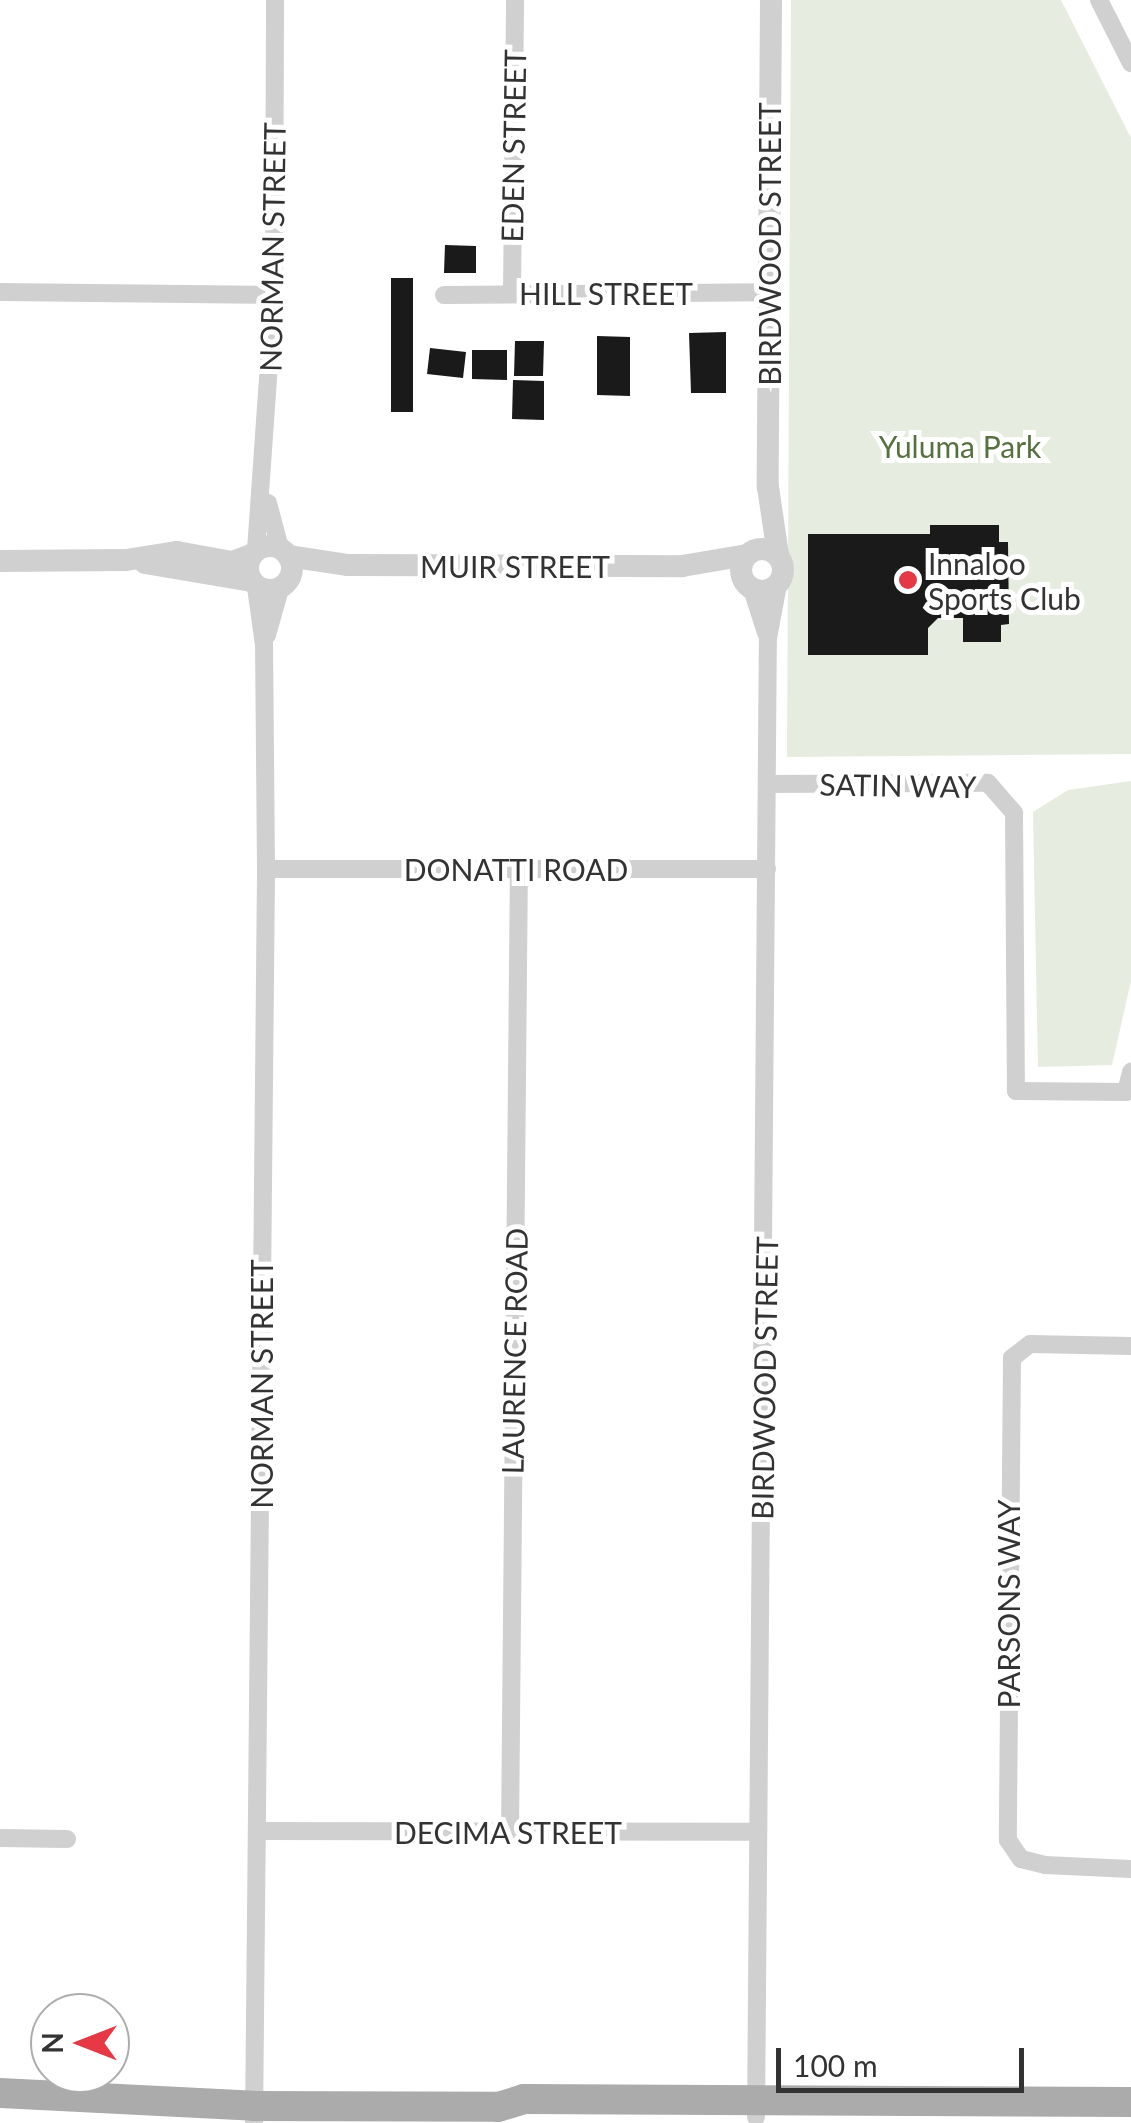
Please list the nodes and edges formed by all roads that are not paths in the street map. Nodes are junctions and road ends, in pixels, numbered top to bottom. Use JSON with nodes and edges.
{"nodes":[{"id":1,"x":275,"y":0,"type":"edge"},
{"id":2,"x":514,"y":0,"type":"edge"},
{"id":3,"x":771,"y":0,"type":"edge"},
{"id":4,"x":1103,"y":1,"type":"edge"},
{"id":5,"x":1131,"y":63,"type":"edge"},
{"id":6,"x":0,"y":292,"type":"edge"},
{"id":7,"x":768,"y":292,"type":"junction"},
{"id":8,"x":512,"y":293,"type":"junction"},
{"id":9,"x":274,"y":295,"type":"junction"},
{"id":10,"x":444,"y":295,"type":"dead end"},
{"id":11,"x":768,"y":488,"type":"junction"},
{"id":12,"x":265,"y":493,"type":"junction"},
{"id":13,"x":284,"y":552,"type":"junction"},
{"id":14,"x":254,"y":553,"type":"junction"},
{"id":15,"x":749,"y":553,"type":"junction"},
{"id":16,"x":778,"y":555,"type":"junction"},
{"id":17,"x":0,"y":560,"type":"edge"},
{"id":18,"x":126,"y":560,"type":"junction"},
{"id":19,"x":348,"y":565,"type":"junction"},
{"id":20,"x":682,"y":566,"type":"junction"},
{"id":21,"x":269,"y":584,"type":"junction"},
{"id":22,"x":748,"y":585,"type":"junction"},
{"id":23,"x":778,"y":585,"type":"junction"},
{"id":24,"x":768,"y":638,"type":"junction"},
{"id":25,"x":769,"y":784,"type":"junction"},
{"id":26,"x":266,"y":869,"type":"junction"},
{"id":27,"x":519,"y":869,"type":"junction"},
{"id":28,"x":767,"y":869,"type":"junction"},
{"id":29,"x":1131,"y":1072,"type":"edge"},
{"id":30,"x":1131,"y":1346,"type":"edge"},
{"id":31,"x":260,"y":1831,"type":"junction"},
{"id":32,"x":510,"y":1832,"type":"junction"},
{"id":33,"x":757,"y":1832,"type":"junction"},
{"id":34,"x":0,"y":1838,"type":"edge"},
{"id":35,"x":67,"y":1839,"type":"dead end"},
{"id":36,"x":1131,"y":1869,"type":"edge"},
{"id":37,"x":0,"y":2093,"type":"edge"},
{"id":38,"x":1131,"y":2102,"type":"edge"},
{"id":39,"x":138,"y":2104,"type":"junction"},
{"id":40,"x":756,"y":2110,"type":"junction"},
{"id":41,"x":0,"y":2111,"type":"edge"},
{"id":42,"x":254,"y":2114,"type":"edge"},
{"id":43,"x":498,"y":2115,"type":"edge"},
{"id":44,"x":1131,"y":2120,"type":"edge"}],
"edges":[{"from":1,"to":9,"type":"street","name":"NORMAN STREET"},
{"from":2,"to":8,"type":"street","name":"EDEN STREET"},
{"from":3,"to":7,"type":"street","name":"BIRDWOOD STREET"},
{"from":4,"to":5,"type":"street"},
{"from":6,"to":9,"type":"street"},
{"from":7,"to":8,"type":"street","name":"HILL STREET"},
{"from":7,"to":11,"type":"street","name":"BIRDWOOD STREET"},
{"from":8,"to":10,"type":"street","name":"HILL STREET"},
{"from":9,"to":12,"type":"street","name":"NORMAN STREET"},
{"from":11,"to":15,"type":"street","name":"BIRDWOOD STREET"},
{"from":11,"to":16,"type":"street","name":"BIRDWOOD STREET"},
{"from":12,"to":13,"type":"street","name":"NORMAN STREET"},
{"from":12,"to":14,"type":"street","name":"NORMAN STREET"},
{"from":13,"to":14,"type":"street","name":"MUIR STREET"},
{"from":13,"to":19,"type":"street","name":"MUIR STREET"},
{"from":13,"to":21,"type":"street"},
{"from":14,"to":18,"type":"street","name":"MUIR STREET"},
{"from":14,"to":21,"type":"street"},
{"from":15,"to":16,"type":"street","name":"MUIR STREET"},
{"from":15,"to":20,"type":"street","name":"MUIR STREET"},
{"from":15,"to":22,"type":"street","name":"BIRDWOOD STREET"},
{"from":16,"to":23,"type":"street","name":"BIRDWOOD STREET"},
{"from":17,"to":18,"type":"street","name":"MUIR STREET"},
{"from":18,"to":21,"type":"street","name":"MUIR STREET"},
{"from":19,"to":20,"type":"street","name":"MUIR STREET"},
{"from":19,"to":21,"type":"street","name":"MUIR STREET"},
{"from":20,"to":22,"type":"street","name":"MUIR STREET"},
{"from":21,"to":26,"type":"street","name":"NORMAN STREET"},
{"from":22,"to":23,"type":"street"},
{"from":22,"to":24,"type":"street","name":"BIRDWOOD STREET"},
{"from":23,"to":24,"type":"street","name":"BIRDWOOD STREET"},
{"from":24,"to":25,"type":"street","name":"BIRDWOOD STREET"},
{"from":25,"to":28,"type":"street","name":"BIRDWOOD STREET"},
{"from":25,"to":29,"type":"street","name":"SATIN WAY"},
{"from":26,"to":27,"type":"street","name":"DONATTI ROAD"},
{"from":26,"to":31,"type":"street","name":"NORMAN STREET"},
{"from":27,"to":28,"type":"street","name":"DONATTI ROAD"},
{"from":27,"to":32,"type":"street","name":"LAURENCE ROAD"},
{"from":28,"to":33,"type":"street","name":"BIRDWOOD STREET"},
{"from":30,"to":36,"type":"street","name":"PARSONS WAY"},
{"from":31,"to":32,"type":"street","name":"DECIMA STREET"},
{"from":31,"to":42,"type":"street","name":"NORMAN STREET"},
{"from":32,"to":33,"type":"street","name":"DECIMA STREET"},
{"from":33,"to":40,"type":"street","name":"BIRDWOOD STREET"},
{"from":34,"to":35,"type":"street"},
{"from":37,"to":39,"type":"main road"},
{"from":38,"to":40,"type":"main road"},
{"from":39,"to":41,"type":"main road"},
{"from":39,"to":42,"type":"main road"},
{"from":40,"to":43,"type":"main road"},
{"from":40,"to":44,"type":"main road"},
{"from":42,"to":43,"type":"main road"}]}
